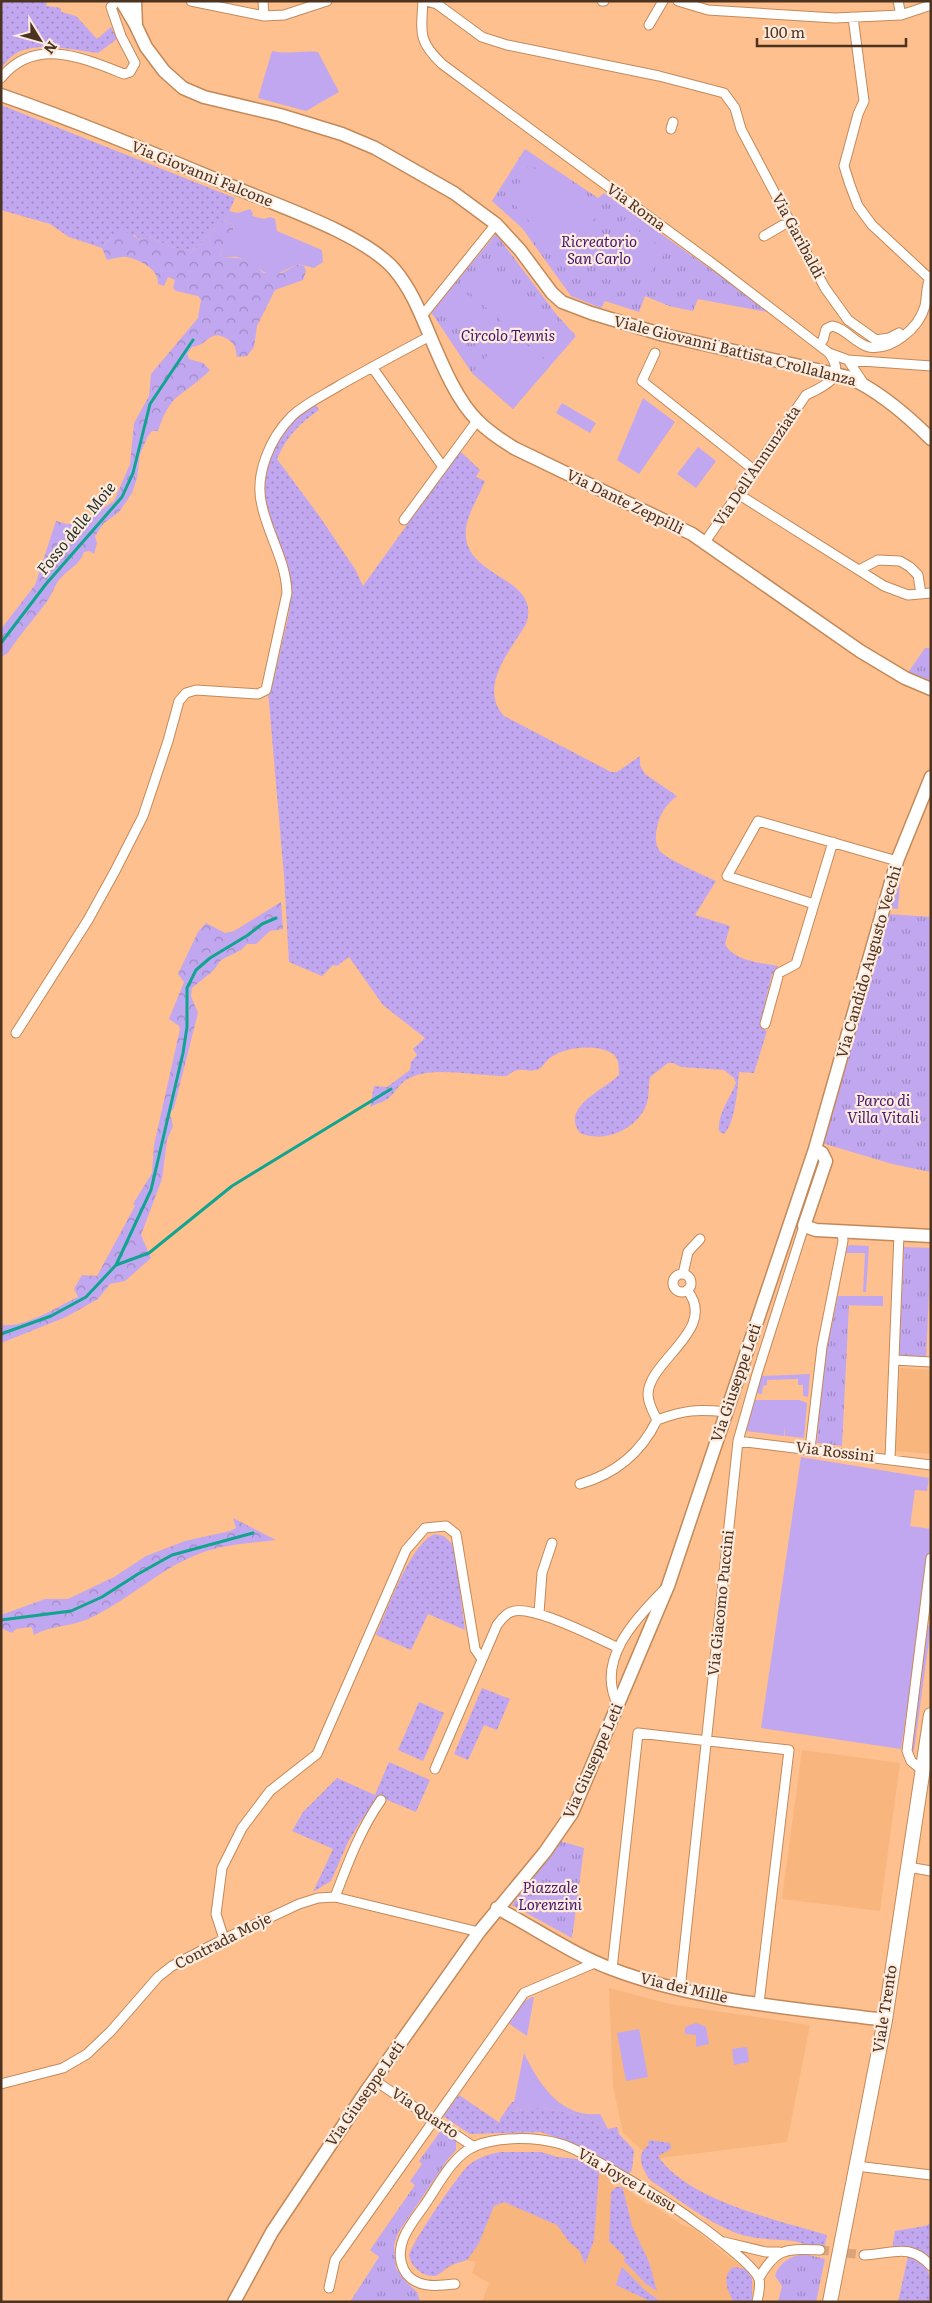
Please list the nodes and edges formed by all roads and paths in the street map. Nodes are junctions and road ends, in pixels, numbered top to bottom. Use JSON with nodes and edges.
{"nodes":[{"id":1,"x":135,"y":1,"type":"edge"},
{"id":2,"x":191,"y":1,"type":"edge"},
{"id":3,"x":263,"y":1,"type":"edge"},
{"id":4,"x":326,"y":1,"type":"edge"},
{"id":5,"x":424,"y":1,"type":"edge"},
{"id":6,"x":663,"y":1,"type":"edge"},
{"id":7,"x":678,"y":1,"type":"edge"},
{"id":8,"x":898,"y":1,"type":"edge"},
{"id":9,"x":120,"y":3,"type":"edge"},
{"id":10,"x":931,"y":5,"type":"edge"},
{"id":11,"x":901,"y":15,"type":"junction"},
{"id":12,"x":264,"y":16,"type":"junction"},
{"id":13,"x":853,"y":17,"type":"junction"},
{"id":14,"x":649,"y":25,"type":"dead end"},
{"id":15,"x":136,"y":26,"type":"junction"},
{"id":16,"x":1,"y":78,"type":"edge"},
{"id":17,"x":1,"y":95,"type":"edge"},
{"id":18,"x":496,"y":224,"type":"junction"},
{"id":19,"x":783,"y":225,"type":"dead end"},
{"id":20,"x":764,"y":236,"type":"dead end"},
{"id":21,"x":394,"y":269,"type":"joint"},
{"id":22,"x":930,"y":277,"type":"edge"},
{"id":23,"x":422,"y":316,"type":"junction"},
{"id":24,"x":430,"y":336,"type":"junction"},
{"id":25,"x":902,"y":337,"type":"junction"},
{"id":26,"x":819,"y":345,"type":"junction"},
{"id":27,"x":655,"y":353,"type":"dead end"},
{"id":28,"x":829,"y":353,"type":"junction"},
{"id":29,"x":848,"y":360,"type":"junction"},
{"id":30,"x":931,"y":366,"type":"edge"},
{"id":31,"x":372,"y":367,"type":"junction"},
{"id":32,"x":835,"y":374,"type":"junction"},
{"id":33,"x":864,"y":384,"type":"junction"},
{"id":34,"x":477,"y":421,"type":"junction"},
{"id":35,"x":931,"y":439,"type":"edge"},
{"id":36,"x":443,"y":468,"type":"junction"},
{"id":37,"x":754,"y":470,"type":"junction"},
{"id":38,"x":738,"y":494,"type":"junction"},
{"id":39,"x":404,"y":520,"type":"dead end"},
{"id":40,"x":705,"y":542,"type":"junction"},
{"id":41,"x":858,"y":570,"type":"junction"},
{"id":42,"x":931,"y":593,"type":"edge"},
{"id":43,"x":921,"y":594,"type":"junction"},
{"id":44,"x":931,"y":687,"type":"edge"},
{"id":45,"x":931,"y":777,"type":"edge"},
{"id":46,"x":833,"y":842,"type":"junction"},
{"id":47,"x":897,"y":861,"type":"junction"},
{"id":48,"x":814,"y":904,"type":"junction"},
{"id":49,"x":765,"y":1024,"type":"dead end"},
{"id":50,"x":16,"y":1033,"type":"dead end"},
{"id":51,"x":815,"y":1150,"type":"junction"},
{"id":52,"x":804,"y":1226,"type":"junction"},
{"id":53,"x":842,"y":1231,"type":"junction"},
{"id":54,"x":899,"y":1234,"type":"junction"},
{"id":55,"x":931,"y":1236,"type":"edge"},
{"id":56,"x":700,"y":1239,"type":"dead end"},
{"id":57,"x":683,"y":1274,"type":"junction"},
{"id":58,"x":686,"y":1290,"type":"junction"},
{"id":59,"x":894,"y":1360,"type":"junction"},
{"id":60,"x":931,"y":1362,"type":"edge"},
{"id":61,"x":726,"y":1412,"type":"junction"},
{"id":62,"x":657,"y":1420,"type":"junction"},
{"id":63,"x":738,"y":1441,"type":"junction"},
{"id":64,"x":810,"y":1449,"type":"junction"},
{"id":65,"x":890,"y":1460,"type":"junction"},
{"id":66,"x":931,"y":1465,"type":"edge"},
{"id":67,"x":580,"y":1484,"type":"dead end"},
{"id":68,"x":552,"y":1543,"type":"dead end"},
{"id":69,"x":931,"y":1558,"type":"edge"},
{"id":70,"x":668,"y":1586,"type":"junction"},
{"id":71,"x":539,"y":1613,"type":"junction"},
{"id":72,"x":618,"y":1647,"type":"junction"},
{"id":73,"x":482,"y":1658,"type":"junction"},
{"id":74,"x":618,"y":1705,"type":"junction"},
{"id":75,"x":931,"y":1715,"type":"edge"},
{"id":76,"x":707,"y":1741,"type":"junction"},
{"id":77,"x":435,"y":1769,"type":"dead end"},
{"id":78,"x":922,"y":1770,"type":"junction"},
{"id":79,"x":381,"y":1800,"type":"dead end"},
{"id":80,"x":908,"y":1867,"type":"junction"},
{"id":81,"x":931,"y":1871,"type":"edge"},
{"id":82,"x":335,"y":1897,"type":"junction"},
{"id":83,"x":497,"y":1908,"type":"junction"},
{"id":84,"x":479,"y":1932,"type":"junction"},
{"id":85,"x":224,"y":1939,"type":"junction"},
{"id":86,"x":596,"y":1962,"type":"junction"},
{"id":87,"x":612,"y":1969,"type":"junction"},
{"id":88,"x":680,"y":1990,"type":"junction"},
{"id":89,"x":759,"y":2003,"type":"junction"},
{"id":90,"x":885,"y":2020,"type":"junction"},
{"id":91,"x":374,"y":2080,"type":"junction"},
{"id":92,"x":1,"y":2084,"type":"edge"},
{"id":93,"x":434,"y":2119,"type":"junction"},
{"id":94,"x":474,"y":2146,"type":"junction"},
{"id":95,"x":856,"y":2166,"type":"junction"},
{"id":96,"x":931,"y":2175,"type":"edge"},
{"id":97,"x":718,"y":2241,"type":"junction"},
{"id":98,"x":820,"y":2250,"type":"tunnel mouth"},
{"id":99,"x":779,"y":2252,"type":"junction"},
{"id":100,"x":864,"y":2255,"type":"tunnel mouth"},
{"id":101,"x":931,"y":2266,"type":"edge"},
{"id":102,"x":759,"y":2278,"type":"junction"},
{"id":103,"x":455,"y":2284,"type":"dead end"},
{"id":104,"x":329,"y":2288,"type":"dead end"},
{"id":105,"x":234,"y":2302,"type":"edge"},
{"id":106,"x":757,"y":2302,"type":"edge"},
{"id":107,"x":830,"y":2302,"type":"edge"}],
"edges":[{"from":1,"to":15,"type":"main road","name":"Viale Giovanni Battista Crollalanza"},
{"from":2,"to":12,"type":"street"},
{"from":3,"to":12,"type":"street"},
{"from":4,"to":12,"type":"street"},
{"from":5,"to":25,"type":"street","name":"Via Garibaldi"},
{"from":5,"to":26,"type":"street","name":"Via Roma"},
{"from":6,"to":14,"type":"street"},
{"from":7,"to":13,"type":"street"},
{"from":8,"to":11,"type":"street"},
{"from":9,"to":15,"type":"main road"},
{"from":9,"to":16,"type":"street"},
{"from":10,"to":11,"type":"street"},
{"from":11,"to":13,"type":"street"},
{"from":13,"to":22,"type":"street"},
{"from":15,"to":18,"type":"main road","name":"Viale Giovanni Battista Crollalanza"},
{"from":17,"to":21,"type":"main road","name":"Via Giovanni Falcone"},
{"from":18,"to":23,"type":"street"},
{"from":18,"to":32,"type":"main road","name":"Viale Giovanni Battista Crollalanza"},
{"from":19,"to":20,"type":"street"},
{"from":21,"to":23,"type":"main road","name":"Via Dante Zeppilli"},
{"from":22,"to":25,"type":"street"},
{"from":23,"to":24,"type":"main road","name":"Via Dante Zeppilli"},
{"from":24,"to":31,"type":"street"},
{"from":24,"to":34,"type":"main road","name":"Via Dante Zeppilli"},
{"from":25,"to":26,"type":"street"},
{"from":26,"to":28,"type":"street","name":"Via Roma"},
{"from":27,"to":37,"type":"street"},
{"from":28,"to":29,"type":"street","name":"Via Roma"},
{"from":28,"to":32,"type":"street"},
{"from":29,"to":30,"type":"street","name":"Via Roma"},
{"from":29,"to":33,"type":"street"},
{"from":31,"to":36,"type":"street"},
{"from":31,"to":50,"type":"street"},
{"from":32,"to":33,"type":"main road","name":"Viale Giovanni Battista Crollalanza"},
{"from":32,"to":37,"type":"street","name":"Via Dell'Annunziata"},
{"from":33,"to":35,"type":"main road","name":"Viale Giovanni Battista Crollalanza"},
{"from":34,"to":36,"type":"street"},
{"from":34,"to":40,"type":"main road","name":"Via Dante Zeppilli"},
{"from":36,"to":39,"type":"street"},
{"from":37,"to":38,"type":"street","name":"Via Dell'Annunziata"},
{"from":38,"to":40,"type":"street","name":"Via Dell'Annunziata"},
{"from":38,"to":41,"type":"street"},
{"from":40,"to":44,"type":"main road","name":"Via Dante Zeppilli"},
{"from":41,"to":43,"type":"street"},
{"from":41,"to":43,"type":"street"},
{"from":42,"to":43,"type":"street"},
{"from":45,"to":47,"type":"main road","name":"Via Candido Augusto Vecchi"},
{"from":46,"to":47,"type":"street"},
{"from":46,"to":48,"type":"street"},
{"from":46,"to":48,"type":"street"},
{"from":47,"to":51,"type":"main road","name":"Via Candido Augusto Vecchi"},
{"from":48,"to":49,"type":"street"},
{"from":51,"to":52,"type":"main road"},
{"from":51,"to":61,"type":"main road","name":"Via Giuseppe Leti"},
{"from":52,"to":53,"type":"main road"},
{"from":52,"to":63,"type":"street","name":"Via Giacomo Puccini"},
{"from":53,"to":54,"type":"main road"},
{"from":53,"to":64,"type":"street"},
{"from":54,"to":55,"type":"main road"},
{"from":54,"to":59,"type":"street"},
{"from":56,"to":57,"type":"street"},
{"from":57,"to":58,"type":"street"},
{"from":57,"to":58,"type":"street"},
{"from":58,"to":62,"type":"street"},
{"from":59,"to":60,"type":"street"},
{"from":59,"to":65,"type":"street"},
{"from":61,"to":62,"type":"street"},
{"from":61,"to":70,"type":"main road","name":"Via Giuseppe Leti"},
{"from":62,"to":67,"type":"street"},
{"from":63,"to":64,"type":"street","name":"Via Rossini"},
{"from":63,"to":76,"type":"street","name":"Via Giacomo Puccini"},
{"from":64,"to":65,"type":"street","name":"Via Rossini"},
{"from":65,"to":66,"type":"street","name":"Via Rossini"},
{"from":68,"to":71,"type":"street"},
{"from":69,"to":78,"type":"street"},
{"from":70,"to":72,"type":"street"},
{"from":70,"to":74,"type":"main road","name":"Via Giuseppe Leti"},
{"from":71,"to":72,"type":"street"},
{"from":71,"to":73,"type":"street"},
{"from":72,"to":74,"type":"street"},
{"from":73,"to":77,"type":"street"},
{"from":73,"to":85,"type":"street"},
{"from":74,"to":83,"type":"main road","name":"Via Giuseppe Leti"},
{"from":75,"to":78,"type":"main road","name":"Viale Trento"},
{"from":76,"to":87,"type":"street"},
{"from":76,"to":88,"type":"street","name":"Via Giacomo Puccini"},
{"from":76,"to":89,"type":"street"},
{"from":78,"to":80,"type":"main road","name":"Viale Trento"},
{"from":79,"to":82,"type":"street"},
{"from":80,"to":81,"type":"street"},
{"from":80,"to":90,"type":"main road","name":"Viale Trento"},
{"from":82,"to":84,"type":"street","name":"Contrada Moje"},
{"from":82,"to":85,"type":"street","name":"Contrada Moje"},
{"from":83,"to":84,"type":"main road","name":"Via Giuseppe Leti"},
{"from":83,"to":86,"type":"main road","name":"Via dei Mille"},
{"from":84,"to":91,"type":"main road","name":"Via Giuseppe Leti"},
{"from":85,"to":92,"type":"street","name":"Contrada Moje"},
{"from":86,"to":87,"type":"main road","name":"Via dei Mille"},
{"from":86,"to":93,"type":"street"},
{"from":87,"to":88,"type":"main road","name":"Via dei Mille"},
{"from":88,"to":89,"type":"main road","name":"Via dei Mille"},
{"from":89,"to":90,"type":"main road","name":"Via dei Mille"},
{"from":90,"to":95,"type":"main road","name":"Viale Trento"},
{"from":91,"to":93,"type":"street","name":"Via Quarto"},
{"from":91,"to":105,"type":"main road","name":"Via Giuseppe Leti"},
{"from":93,"to":94,"type":"street","name":"Via Quarto"},
{"from":93,"to":104,"type":"street"},
{"from":94,"to":97,"type":"street","name":"Via Joyce Lussu"},
{"from":94,"to":103,"type":"street","name":"Via Joyce Lussu"},
{"from":95,"to":96,"type":"street"},
{"from":95,"to":107,"type":"main road","name":"Viale Trento"},
{"from":97,"to":99,"type":"street"},
{"from":97,"to":102,"type":"street","name":"Via Joyce Lussu"},
{"from":98,"to":99,"type":"street"},
{"from":99,"to":102,"type":"street"},
{"from":100,"to":101,"type":"street"},
{"from":102,"to":106,"type":"street"}]}
